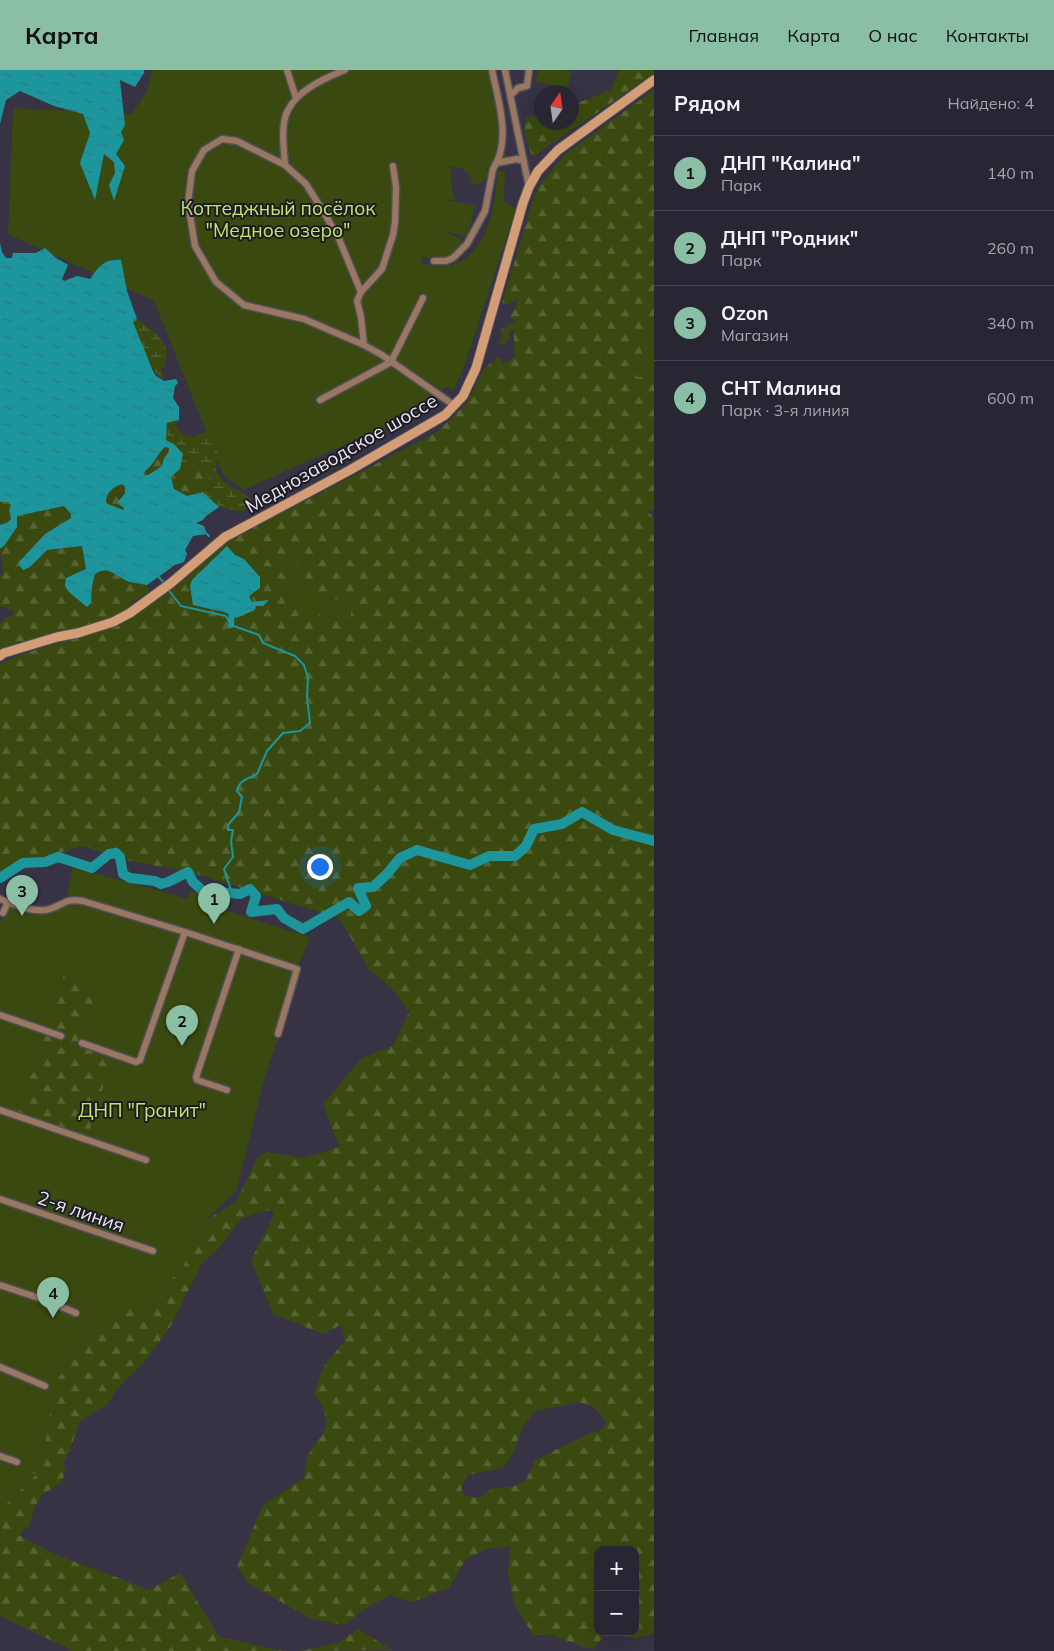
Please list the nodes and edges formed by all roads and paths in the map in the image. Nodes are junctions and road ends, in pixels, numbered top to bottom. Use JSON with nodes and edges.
{"nodes":[{"id":1,"x":286,"y":70,"type":"edge"},
{"id":2,"x":345,"y":70,"type":"edge"},
{"id":3,"x":492,"y":70,"type":"edge"},
{"id":4,"x":505,"y":70,"type":"edge"},
{"id":5,"x":526,"y":72,"type":"edge"},
{"id":6,"x":654,"y":80,"type":"edge"},
{"id":7,"x":511,"y":95,"type":"junction"},
{"id":8,"x":296,"y":98,"type":"junction"},
{"id":9,"x":524,"y":161,"type":"junction"},
{"id":10,"x":496,"y":163,"type":"junction"},
{"id":11,"x":285,"y":165,"type":"junction"},
{"id":12,"x":393,"y":166,"type":"dead end"},
{"id":13,"x":529,"y":187,"type":"junction"},
{"id":14,"x":434,"y":261,"type":"dead end"},
{"id":15,"x":361,"y":292,"type":"junction"},
{"id":16,"x":423,"y":298,"type":"dead end"},
{"id":17,"x":364,"y":345,"type":"junction"},
{"id":18,"x":391,"y":362,"type":"junction"},
{"id":19,"x":320,"y":400,"type":"dead end"},
{"id":20,"x":455,"y":406,"type":"junction"},
{"id":21,"x":0,"y":656,"type":"edge"},
{"id":22,"x":0,"y":899,"type":"edge"},
{"id":23,"x":8,"y":902,"type":"junction"},
{"id":24,"x":0,"y":922,"type":"edge"},
{"id":25,"x":185,"y":932,"type":"junction"},
{"id":26,"x":239,"y":949,"type":"junction"},
{"id":27,"x":0,"y":1015,"type":"edge"},
{"id":28,"x":278,"y":1034,"type":"dead end"},
{"id":29,"x":61,"y":1036,"type":"dead end"},
{"id":30,"x":82,"y":1043,"type":"dead end"},
{"id":31,"x":226,"y":1090,"type":"dead end"},
{"id":32,"x":0,"y":1110,"type":"edge"},
{"id":33,"x":146,"y":1160,"type":"dead end"},
{"id":34,"x":0,"y":1199,"type":"edge"},
{"id":35,"x":152,"y":1251,"type":"dead end"},
{"id":36,"x":0,"y":1285,"type":"edge"},
{"id":37,"x":76,"y":1313,"type":"dead end"},
{"id":38,"x":0,"y":1367,"type":"edge"},
{"id":39,"x":45,"y":1386,"type":"dead end"},
{"id":40,"x":0,"y":1456,"type":"edge"},
{"id":41,"x":17,"y":1462,"type":"dead end"}],
"edges":[{"from":1,"to":8,"type":"street"},
{"from":2,"to":8,"type":"street"},
{"from":3,"to":10,"type":"street"},
{"from":4,"to":7,"type":"street"},
{"from":5,"to":7,"type":"street"},
{"from":6,"to":13,"type":"main road","name":"Меднозаводское шоссе"},
{"from":7,"to":9,"type":"street"},
{"from":8,"to":11,"type":"street"},
{"from":9,"to":10,"type":"street"},
{"from":9,"to":13,"type":"street"},
{"from":10,"to":14,"type":"street"},
{"from":11,"to":15,"type":"street"},
{"from":11,"to":17,"type":"street"},
{"from":12,"to":15,"type":"street"},
{"from":13,"to":20,"type":"main road","name":"Меднозаводское шоссе"},
{"from":15,"to":17,"type":"street"},
{"from":16,"to":18,"type":"street"},
{"from":17,"to":18,"type":"street"},
{"from":18,"to":19,"type":"street"},
{"from":18,"to":20,"type":"street"},
{"from":20,"to":21,"type":"main road","name":"Меднозаводское шоссе"},
{"from":22,"to":23,"type":"street"},
{"from":23,"to":24,"type":"street"},
{"from":23,"to":25,"type":"street"},
{"from":25,"to":26,"type":"street"},
{"from":25,"to":30,"type":"street"},
{"from":26,"to":28,"type":"street"},
{"from":26,"to":31,"type":"street"},
{"from":27,"to":29,"type":"street"},
{"from":32,"to":33,"type":"street"},
{"from":34,"to":35,"type":"street","name":"2-я линия"},
{"from":36,"to":37,"type":"street"},
{"from":38,"to":39,"type":"street"},
{"from":40,"to":41,"type":"street"}]}
